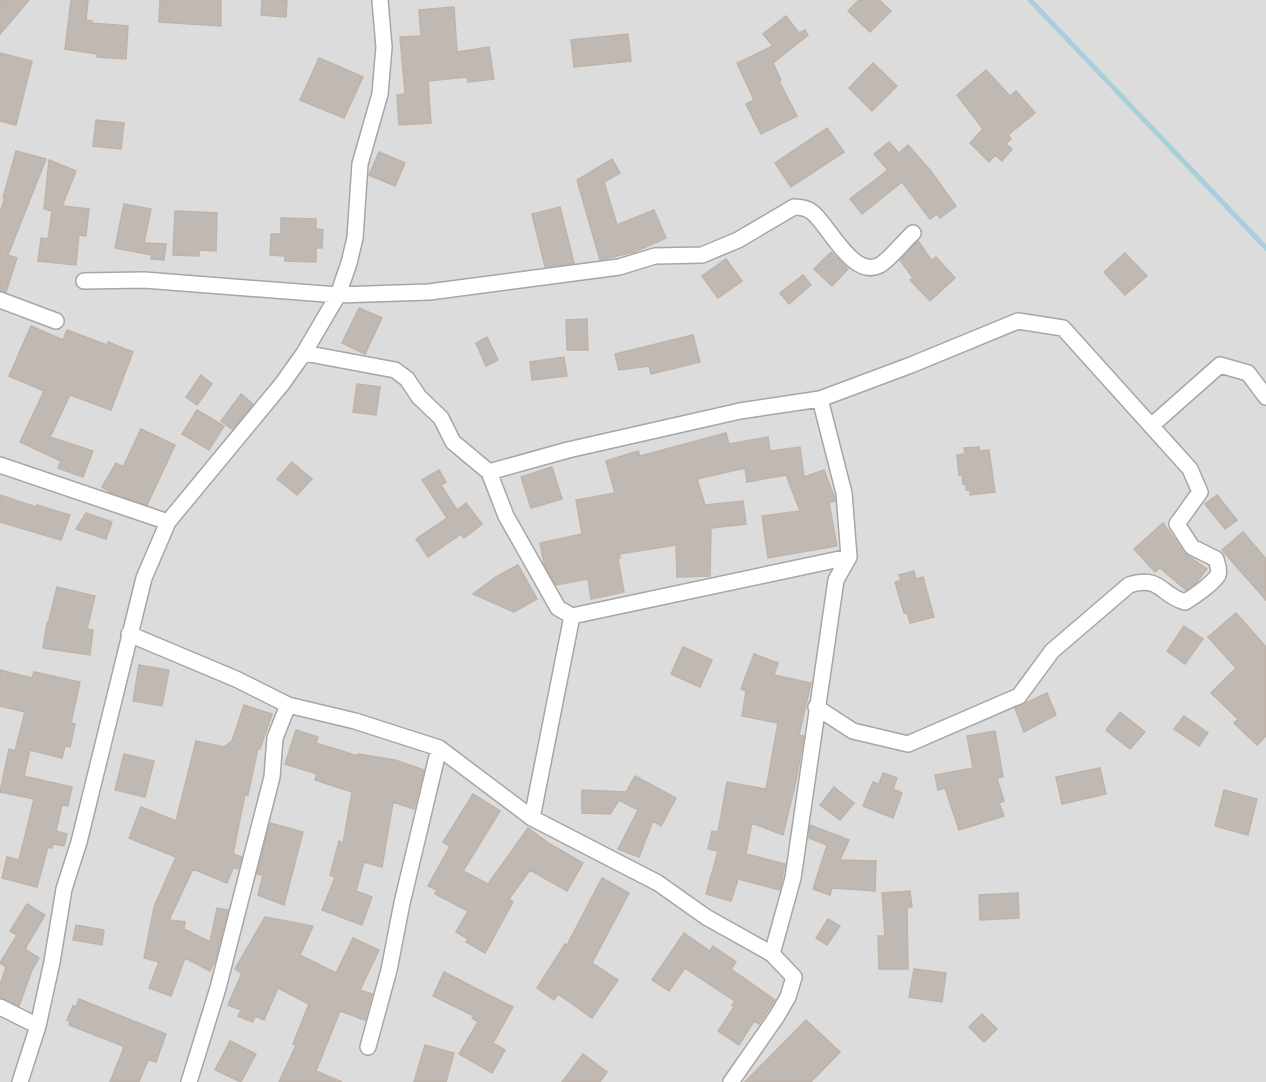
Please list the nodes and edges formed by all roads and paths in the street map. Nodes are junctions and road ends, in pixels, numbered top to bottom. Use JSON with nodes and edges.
{"nodes":[{"id":1,"x":380,"y":0,"type":"edge"},
{"id":2,"x":913,"y":232,"type":"dead end"},
{"id":3,"x":84,"y":281,"type":"dead end"},
{"id":4,"x":338,"y":295,"type":"junction"},
{"id":5,"x":0,"y":300,"type":"edge"},
{"id":6,"x":56,"y":321,"type":"dead end"},
{"id":7,"x":304,"y":353,"type":"junction"},
{"id":8,"x":1266,"y":397,"type":"edge"},
{"id":9,"x":820,"y":399,"type":"junction"},
{"id":10,"x":1151,"y":426,"type":"junction"},
{"id":11,"x":0,"y":465,"type":"edge"},
{"id":12,"x":489,"y":472,"type":"junction"},
{"id":13,"x":168,"y":522,"type":"junction"},
{"id":14,"x":849,"y":557,"type":"junction"},
{"id":15,"x":572,"y":616,"type":"junction"},
{"id":16,"x":129,"y":634,"type":"junction"},
{"id":17,"x":288,"y":705,"type":"junction"},
{"id":18,"x":816,"y":708,"type":"junction"},
{"id":19,"x":439,"y":748,"type":"junction"},
{"id":20,"x":532,"y":818,"type":"junction"},
{"id":21,"x":772,"y":954,"type":"junction"},
{"id":22,"x":0,"y":1007,"type":"edge"},
{"id":23,"x":38,"y":1026,"type":"junction"},
{"id":24,"x":368,"y":1047,"type":"dead end"},
{"id":25,"x":20,"y":1082,"type":"edge"},
{"id":26,"x":189,"y":1082,"type":"edge"},
{"id":27,"x":731,"y":1082,"type":"edge"}],
"edges":[{"from":1,"to":4,"type":"street"},
{"from":2,"to":4,"type":"street"},
{"from":3,"to":4,"type":"street"},
{"from":4,"to":7,"type":"street"},
{"from":5,"to":6,"type":"street"},
{"from":7,"to":12,"type":"street"},
{"from":7,"to":13,"type":"street"},
{"from":8,"to":10,"type":"street"},
{"from":9,"to":10,"type":"street"},
{"from":9,"to":12,"type":"street"},
{"from":9,"to":14,"type":"street"},
{"from":10,"to":18,"type":"street"},
{"from":11,"to":13,"type":"street"},
{"from":12,"to":15,"type":"street"},
{"from":13,"to":16,"type":"street"},
{"from":14,"to":15,"type":"street"},
{"from":14,"to":18,"type":"street"},
{"from":15,"to":20,"type":"street"},
{"from":16,"to":17,"type":"street"},
{"from":16,"to":23,"type":"street"},
{"from":17,"to":19,"type":"street"},
{"from":17,"to":26,"type":"street"},
{"from":18,"to":21,"type":"street"},
{"from":19,"to":20,"type":"street"},
{"from":19,"to":24,"type":"street"},
{"from":20,"to":21,"type":"street"},
{"from":21,"to":27,"type":"street"},
{"from":22,"to":23,"type":"street"},
{"from":23,"to":25,"type":"street"}]}
